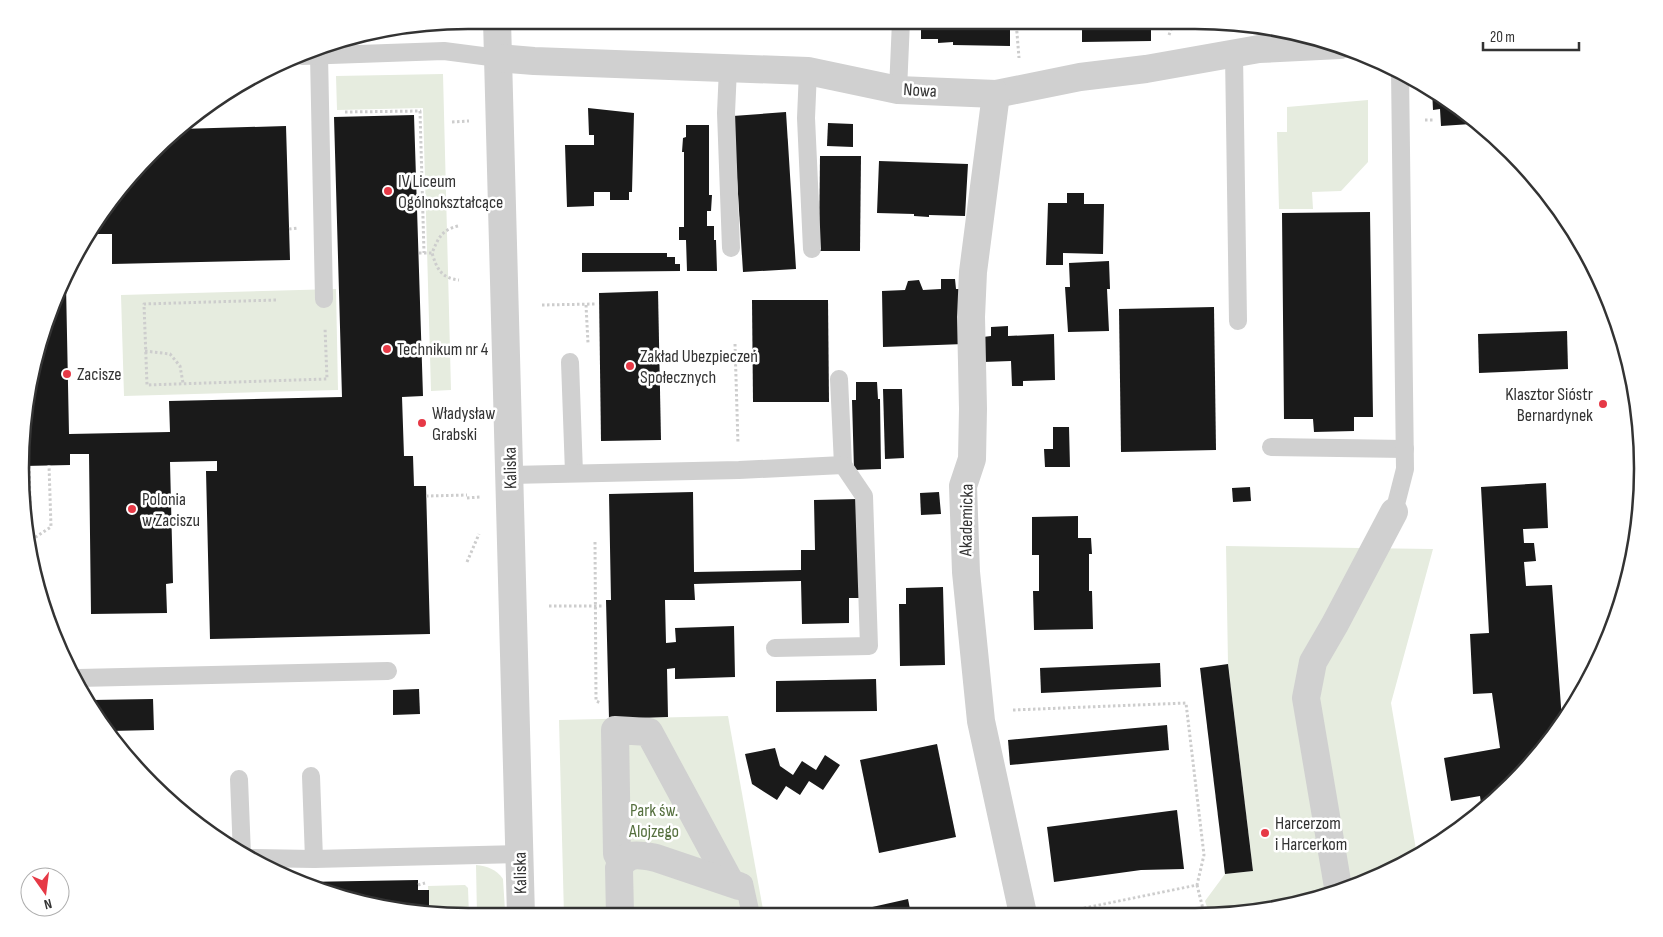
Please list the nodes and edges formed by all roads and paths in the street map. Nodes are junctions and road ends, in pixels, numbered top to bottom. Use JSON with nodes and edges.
{"nodes":[{"id":1,"x":497,"y":29,"type":"edge"},
{"id":2,"x":901,"y":29,"type":"edge"},
{"id":3,"x":1017,"y":29,"type":"edge"},
{"id":4,"x":1314,"y":46,"type":"edge"},
{"id":5,"x":1234,"y":54,"type":"junction"},
{"id":6,"x":320,"y":55,"type":"edge"},
{"id":7,"x":311,"y":58,"type":"edge"},
{"id":8,"x":498,"y":58,"type":"junction"},
{"id":9,"x":1020,"y":61,"type":"dead end"},
{"id":10,"x":728,"y":68,"type":"junction"},
{"id":11,"x":808,"y":71,"type":"junction"},
{"id":12,"x":1400,"y":80,"type":"edge"},
{"id":13,"x":898,"y":90,"type":"junction"},
{"id":14,"x":996,"y":94,"type":"junction"},
{"id":15,"x":320,"y":112,"type":"junction"},
{"id":16,"x":476,"y":120,"type":"dead end"},
{"id":17,"x":452,"y":122,"type":"dead end"},
{"id":18,"x":458,"y":226,"type":"dead end"},
{"id":19,"x":731,"y":248,"type":"dead end"},
{"id":20,"x":812,"y":249,"type":"dead end"},
{"id":21,"x":424,"y":253,"type":"junction"},
{"id":22,"x":419,"y":254,"type":"dead end"},
{"id":23,"x":432,"y":254,"type":"junction"},
{"id":24,"x":460,"y":280,"type":"dead end"},
{"id":25,"x":324,"y":298,"type":"dead end"},
{"id":26,"x":276,"y":300,"type":"dead end"},
{"id":27,"x":595,"y":304,"type":"dead end"},
{"id":28,"x":542,"y":305,"type":"dead end"},
{"id":29,"x":586,"y":305,"type":"junction"},
{"id":30,"x":1238,"y":321,"type":"dead end"},
{"id":31,"x":325,"y":328,"type":"dead end"},
{"id":32,"x":588,"y":343,"type":"dead end"},
{"id":33,"x":735,"y":344,"type":"dead end"},
{"id":34,"x":145,"y":351,"type":"junction"},
{"id":35,"x":570,"y":362,"type":"dead end"},
{"id":36,"x":839,"y":379,"type":"dead end"},
{"id":37,"x":184,"y":383,"type":"junction"},
{"id":38,"x":1271,"y":447,"type":"dead end"},
{"id":39,"x":1405,"y":449,"type":"junction"},
{"id":40,"x":49,"y":465,"type":"dead end"},
{"id":41,"x":842,"y":466,"type":"junction"},
{"id":42,"x":739,"y":470,"type":"junction"},
{"id":43,"x":574,"y":473,"type":"junction"},
{"id":44,"x":510,"y":475,"type":"junction"},
{"id":45,"x":426,"y":496,"type":"dead end"},
{"id":46,"x":483,"y":497,"type":"dead end"},
{"id":47,"x":1394,"y":512,"type":"joint"},
{"id":48,"x":35,"y":537,"type":"edge"},
{"id":49,"x":595,"y":542,"type":"dead end"},
{"id":50,"x":549,"y":606,"type":"dead end"},
{"id":51,"x":596,"y":606,"type":"junction"},
{"id":52,"x":602,"y":606,"type":"dead end"},
{"id":53,"x":774,"y":648,"type":"dead end"},
{"id":54,"x":388,"y":671,"type":"dead end"},
{"id":55,"x":82,"y":678,"type":"edge"},
{"id":56,"x":596,"y":701,"type":"dead end"},
{"id":57,"x":1013,"y":710,"type":"dead end"},
{"id":58,"x":310,"y":776,"type":"dead end"},
{"id":59,"x":239,"y":779,"type":"dead end"},
{"id":60,"x":242,"y":845,"type":"edge"},
{"id":61,"x":520,"y":854,"type":"junction"},
{"id":62,"x":266,"y":858,"type":"edge"},
{"id":63,"x":314,"y":859,"type":"junction"},
{"id":64,"x":639,"y":865,"type":"junction"},
{"id":65,"x":1338,"y":884,"type":"edge"},
{"id":66,"x":1197,"y":885,"type":"junction"},
{"id":67,"x":743,"y":892,"type":"edge"},
{"id":68,"x":521,"y":908,"type":"edge"},
{"id":69,"x":620,"y":908,"type":"edge"},
{"id":70,"x":1022,"y":908,"type":"edge"},
{"id":71,"x":1079,"y":908,"type":"edge"},
{"id":72,"x":1203,"y":908,"type":"edge"}],
"edges":[{"from":1,"to":8,"type":"street","name":"Kaliska"},
{"from":2,"to":13,"type":"lane"},
{"from":3,"to":9,"type":"path"},
{"from":4,"to":5,"type":"street","name":"Nowa"},
{"from":5,"to":14,"type":"street","name":"Nowa"},
{"from":5,"to":30,"type":"lane"},
{"from":6,"to":8,"type":"lane"},
{"from":7,"to":15,"type":"lane"},
{"from":8,"to":10,"type":"street","name":"Nowa"},
{"from":8,"to":44,"type":"street","name":"Kaliska"},
{"from":10,"to":11,"type":"street","name":"Nowa"},
{"from":10,"to":19,"type":"lane"},
{"from":11,"to":13,"type":"street","name":"Nowa"},
{"from":11,"to":20,"type":"lane"},
{"from":12,"to":39,"type":"lane"},
{"from":13,"to":14,"type":"street","name":"Nowa"},
{"from":14,"to":70,"type":"street","name":"Akademicka"},
{"from":15,"to":21,"type":"path"},
{"from":15,"to":25,"type":"lane"},
{"from":16,"to":17,"type":"path"},
{"from":18,"to":23,"type":"path"},
{"from":21,"to":22,"type":"path"},
{"from":21,"to":23,"type":"path"},
{"from":23,"to":24,"type":"path"},
{"from":26,"to":34,"type":"path"},
{"from":27,"to":29,"type":"path"},
{"from":28,"to":29,"type":"path"},
{"from":29,"to":32,"type":"path"},
{"from":31,"to":37,"type":"path"},
{"from":33,"to":42,"type":"path"},
{"from":34,"to":37,"type":"path"},
{"from":34,"to":37,"type":"path"},
{"from":35,"to":43,"type":"lane"},
{"from":36,"to":41,"type":"lane"},
{"from":38,"to":39,"type":"lane"},
{"from":39,"to":47,"type":"lane"},
{"from":40,"to":48,"type":"path"},
{"from":41,"to":42,"type":"lane"},
{"from":41,"to":53,"type":"lane"},
{"from":42,"to":43,"type":"lane"},
{"from":43,"to":44,"type":"lane"},
{"from":44,"to":61,"type":"street","name":"Kaliska"},
{"from":45,"to":46,"type":"path"},
{"from":47,"to":65,"type":"street"},
{"from":49,"to":51,"type":"path"},
{"from":50,"to":51,"type":"path"},
{"from":51,"to":52,"type":"path"},
{"from":51,"to":56,"type":"path"},
{"from":54,"to":55,"type":"lane"},
{"from":57,"to":66,"type":"path"},
{"from":58,"to":63,"type":"lane"},
{"from":59,"to":60,"type":"lane"},
{"from":61,"to":63,"type":"lane"},
{"from":61,"to":68,"type":"street","name":"Kaliska"},
{"from":62,"to":63,"type":"lane"},
{"from":64,"to":67,"type":"street"},
{"from":64,"to":67,"type":"street"},
{"from":64,"to":69,"type":"street"},
{"from":66,"to":71,"type":"path"},
{"from":66,"to":72,"type":"path"}]}
